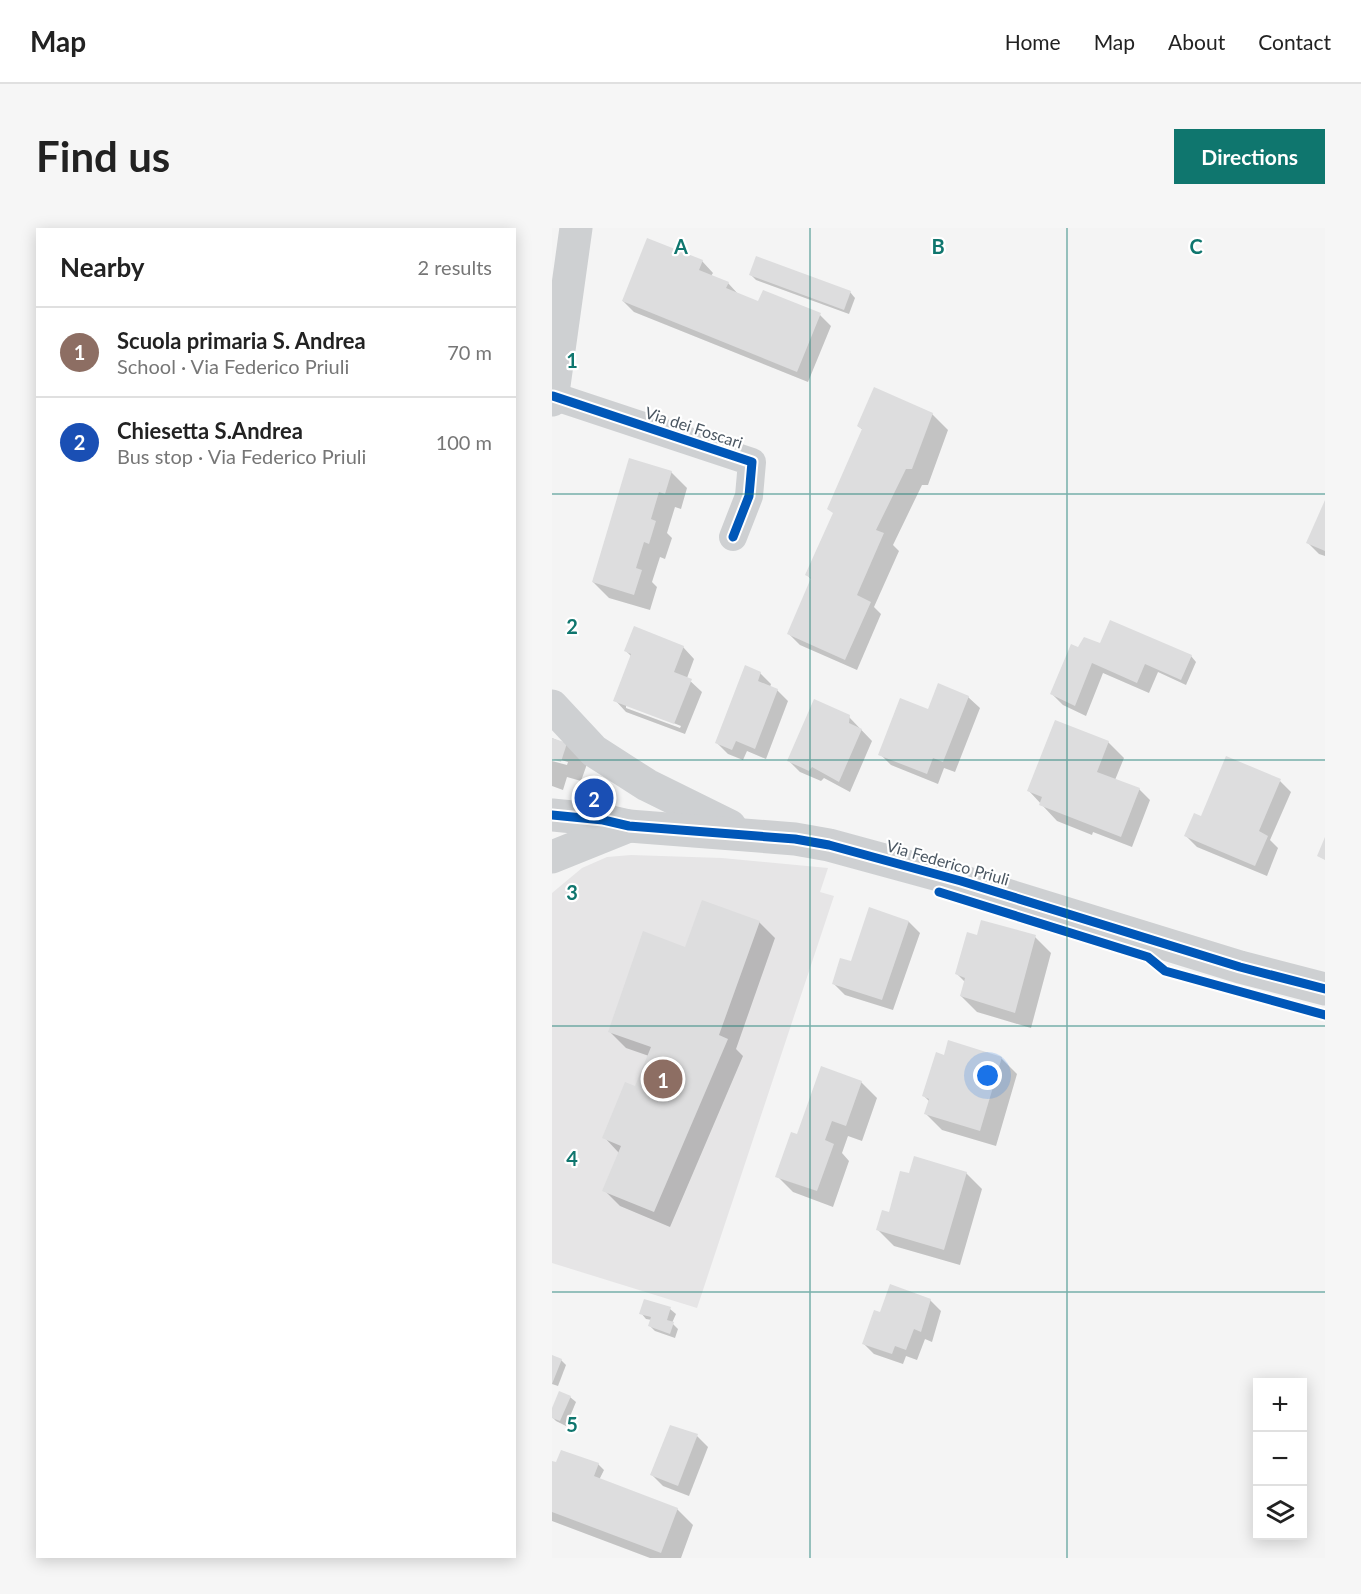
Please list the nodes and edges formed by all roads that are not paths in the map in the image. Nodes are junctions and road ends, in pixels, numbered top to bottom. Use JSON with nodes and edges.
{"nodes":[{"id":1,"x":576,"y":228,"type":"edge"},
{"id":2,"x":552,"y":398,"type":"edge"},
{"id":3,"x":733,"y":537,"type":"dead end"},
{"id":4,"x":552,"y":706,"type":"edge"},
{"id":5,"x":552,"y":815,"type":"edge"},
{"id":6,"x":629,"y":826,"type":"junction"},
{"id":7,"x":766,"y":837,"type":"junction"},
{"id":8,"x":552,"y":857,"type":"edge"},
{"id":9,"x":1325,"y":989,"type":"edge"}],
"edges":[{"from":1,"to":2,"type":"street"},
{"from":2,"to":3,"type":"street","name":"Via dei Foscari"},
{"from":4,"to":7,"type":"street"},
{"from":5,"to":6,"type":"street","name":"Via Federico Priuli"},
{"from":6,"to":7,"type":"street","name":"Via Federico Priuli"},
{"from":6,"to":8,"type":"street","name":"Via Federico Priuli"},
{"from":7,"to":9,"type":"street","name":"Via Federico Priuli"}]}
